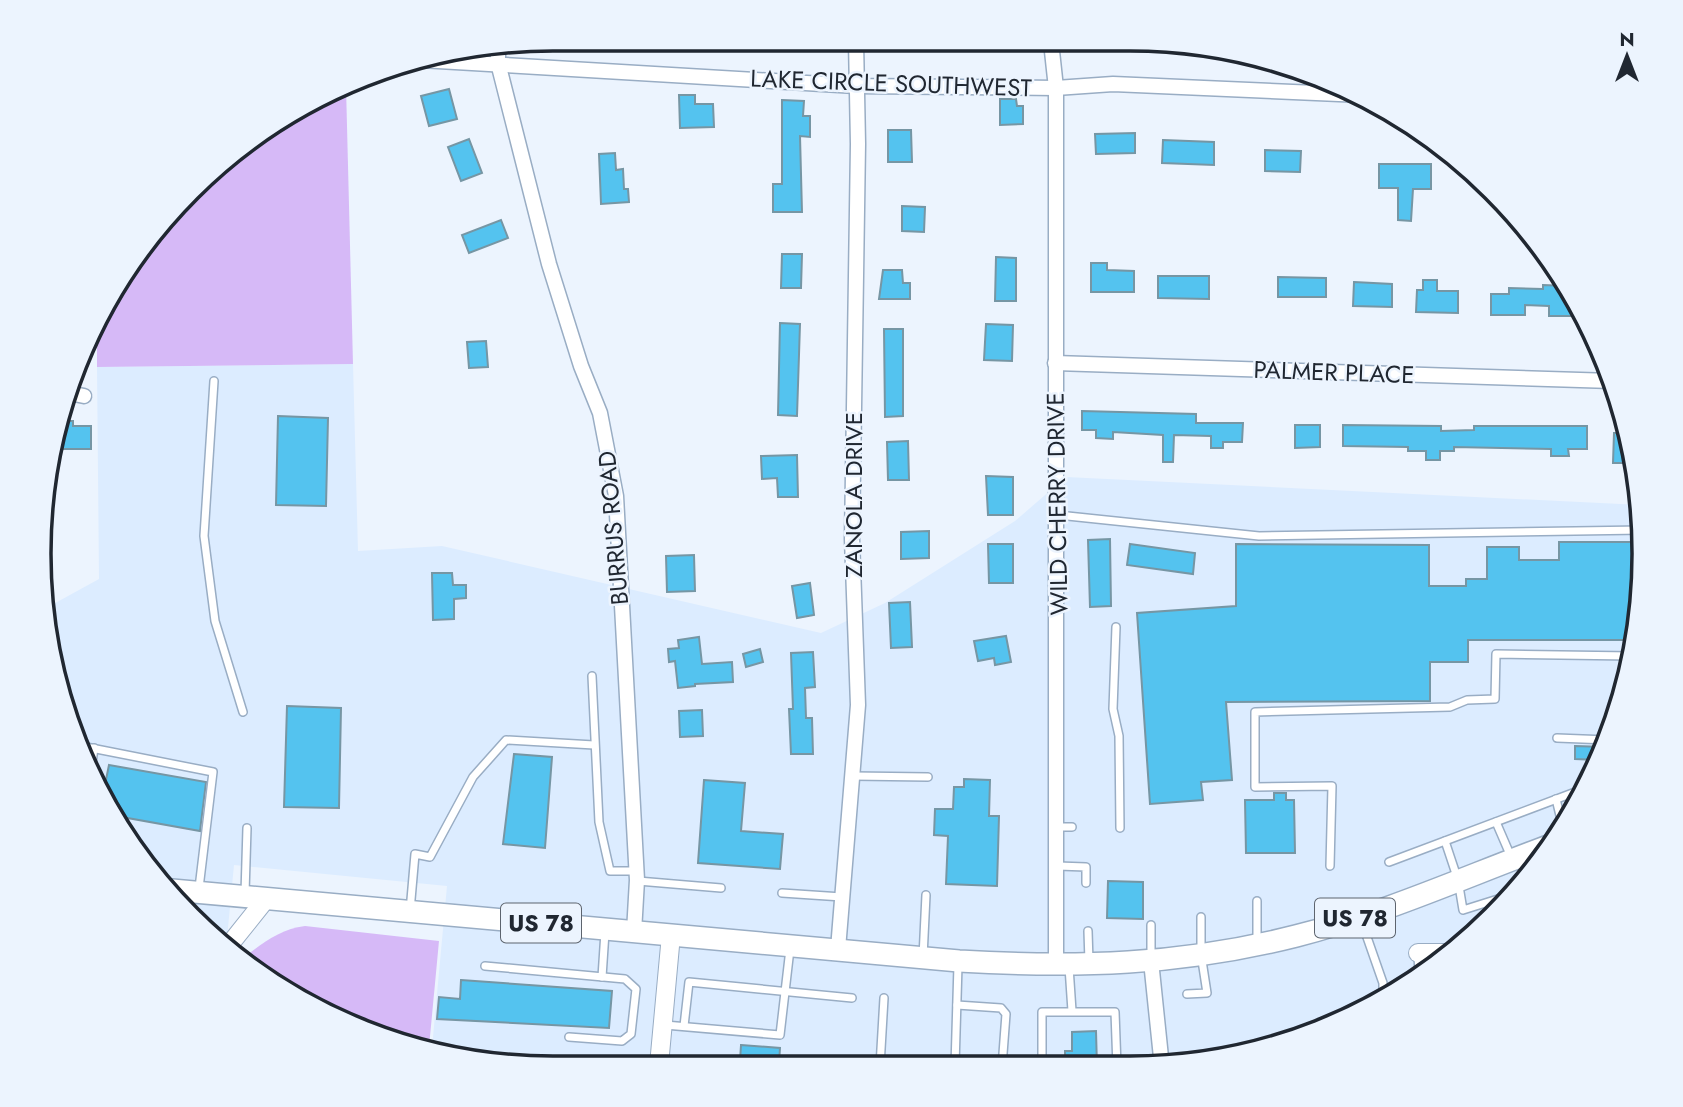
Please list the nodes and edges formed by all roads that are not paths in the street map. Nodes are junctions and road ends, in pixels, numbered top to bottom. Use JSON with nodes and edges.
{"nodes":[{"id":1,"x":856,"y":51,"type":"edge"},
{"id":2,"x":1052,"y":51,"type":"edge"},
{"id":3,"x":498,"y":54,"type":"edge"},
{"id":4,"x":450,"y":61,"type":"edge"},
{"id":5,"x":498,"y":63,"type":"junction"},
{"id":6,"x":856,"y":86,"type":"junction"},
{"id":7,"x":1056,"y":88,"type":"junction"},
{"id":8,"x":1330,"y":93,"type":"edge"},
{"id":9,"x":1055,"y":363,"type":"junction"},
{"id":10,"x":214,"y":381,"type":"dead end"},
{"id":11,"x":1602,"y":381,"type":"edge"},
{"id":12,"x":76,"y":394,"type":"edge"},
{"id":13,"x":84,"y":396,"type":"dead end"},
{"id":14,"x":1058,"y":515,"type":"junction"},
{"id":15,"x":1631,"y":530,"type":"edge"},
{"id":16,"x":1116,"y":627,"type":"dead end"},
{"id":17,"x":1622,"y":656,"type":"edge"},
{"id":18,"x":592,"y":676,"type":"dead end"},
{"id":19,"x":243,"y":712,"type":"dead end"},
{"id":20,"x":1557,"y":738,"type":"dead end"},
{"id":21,"x":1596,"y":740,"type":"edge"},
{"id":22,"x":594,"y":745,"type":"junction"},
{"id":23,"x":90,"y":747,"type":"edge"},
{"id":24,"x":94,"y":748,"type":"junction"},
{"id":25,"x":93,"y":754,"type":"edge"},
{"id":26,"x":852,"y":776,"type":"junction"},
{"id":27,"x":928,"y":777,"type":"dead end"},
{"id":28,"x":1571,"y":794,"type":"edge"},
{"id":29,"x":1556,"y":799,"type":"junction"},
{"id":30,"x":1560,"y":814,"type":"edge"},
{"id":31,"x":1496,"y":822,"type":"junction"},
{"id":32,"x":247,"y":828,"type":"dead end"},
{"id":33,"x":1120,"y":828,"type":"dead end"},
{"id":34,"x":1445,"y":841,"type":"junction"},
{"id":35,"x":1534,"y":851,"type":"edge"},
{"id":36,"x":1512,"y":860,"type":"junction"},
{"id":37,"x":1389,"y":862,"type":"dead end"},
{"id":38,"x":1058,"y":866,"type":"junction"},
{"id":39,"x":1330,"y":866,"type":"dead end"},
{"id":40,"x":637,"y":876,"type":"junction"},
{"id":41,"x":1458,"y":880,"type":"junction"},
{"id":42,"x":1086,"y":883,"type":"dead end"},
{"id":43,"x":720,"y":888,"type":"dead end"},
{"id":44,"x":181,"y":891,"type":"edge"},
{"id":45,"x":199,"y":892,"type":"junction"},
{"id":46,"x":782,"y":893,"type":"dead end"},
{"id":47,"x":926,"y":895,"type":"dead end"},
{"id":48,"x":842,"y":897,"type":"junction"},
{"id":49,"x":256,"y":898,"type":"junction"},
{"id":50,"x":1257,"y":901,"type":"dead end"},
{"id":51,"x":1492,"y":901,"type":"edge"},
{"id":52,"x":410,"y":912,"type":"junction"},
{"id":53,"x":1360,"y":916,"type":"junction"},
{"id":54,"x":1201,"y":917,"type":"dead end"},
{"id":55,"x":1151,"y":925,"type":"dead end"},
{"id":56,"x":606,"y":929,"type":"junction"},
{"id":57,"x":1088,"y":931,"type":"dead end"},
{"id":58,"x":634,"y":932,"type":"junction"},
{"id":59,"x":671,"y":935,"type":"junction"},
{"id":60,"x":232,"y":939,"type":"edge"},
{"id":61,"x":1257,"y":944,"type":"junction"},
{"id":62,"x":791,"y":945,"type":"junction"},
{"id":63,"x":838,"y":949,"type":"junction"},
{"id":64,"x":1418,"y":953,"type":"joint"},
{"id":65,"x":1435,"y":953,"type":"edge"},
{"id":66,"x":1201,"y":954,"type":"junction"},
{"id":67,"x":923,"y":957,"type":"junction"},
{"id":68,"x":959,"y":961,"type":"junction"},
{"id":69,"x":1151,"y":961,"type":"junction"},
{"id":70,"x":1418,"y":965,"type":"edge"},
{"id":71,"x":485,"y":966,"type":"dead end"},
{"id":72,"x":1071,"y":966,"type":"junction"},
{"id":73,"x":602,"y":977,"type":"junction"},
{"id":74,"x":1383,"y":988,"type":"edge"},
{"id":75,"x":785,"y":992,"type":"junction"},
{"id":76,"x":1187,"y":994,"type":"dead end"},
{"id":77,"x":852,"y":998,"type":"dead end"},
{"id":78,"x":884,"y":998,"type":"dead end"},
{"id":79,"x":957,"y":1005,"type":"junction"},
{"id":80,"x":1072,"y":1011,"type":"junction"},
{"id":81,"x":663,"y":1024,"type":"junction"},
{"id":82,"x":684,"y":1026,"type":"junction"},
{"id":83,"x":569,"y":1037,"type":"dead end"},
{"id":84,"x":1161,"y":1055,"type":"edge"},
{"id":85,"x":660,"y":1056,"type":"edge"},
{"id":86,"x":881,"y":1056,"type":"edge"},
{"id":87,"x":955,"y":1056,"type":"edge"},
{"id":88,"x":1003,"y":1056,"type":"edge"},
{"id":89,"x":1042,"y":1056,"type":"edge"},
{"id":90,"x":1117,"y":1056,"type":"edge"}],
"edges":[{"from":1,"to":6,"type":"street","name":"ZANOLA DRIVE"},
{"from":2,"to":7,"type":"street","name":"WILD CHERRY DRIVE"},
{"from":3,"to":5,"type":"street","name":"BURRUS ROAD"},
{"from":4,"to":5,"type":"street","name":"LAKE CIRCLE SOUTHWEST"},
{"from":5,"to":6,"type":"street","name":"LAKE CIRCLE SOUTHWEST"},
{"from":5,"to":40,"type":"street","name":"BURRUS ROAD"},
{"from":6,"to":7,"type":"street","name":"LAKE CIRCLE SOUTHWEST"},
{"from":6,"to":26,"type":"street","name":"ZANOLA DRIVE"},
{"from":7,"to":8,"type":"street","name":"LAKE CIRCLE SOUTHWEST"},
{"from":7,"to":9,"type":"street","name":"WILD CHERRY DRIVE"},
{"from":9,"to":11,"type":"street","name":"PALMER PLACE"},
{"from":9,"to":14,"type":"street","name":"WILD CHERRY DRIVE"},
{"from":10,"to":19,"type":"lane"},
{"from":12,"to":13,"type":"street"},
{"from":14,"to":15,"type":"lane"},
{"from":14,"to":38,"type":"street","name":"WILD CHERRY DRIVE"},
{"from":16,"to":33,"type":"lane"},
{"from":17,"to":39,"type":"lane"},
{"from":18,"to":22,"type":"lane"},
{"from":20,"to":21,"type":"lane"},
{"from":22,"to":40,"type":"lane"},
{"from":22,"to":52,"type":"lane"},
{"from":23,"to":24,"type":"lane"},
{"from":24,"to":25,"type":"lane"},
{"from":24,"to":45,"type":"lane"},
{"from":26,"to":27,"type":"lane"},
{"from":26,"to":48,"type":"street","name":"ZANOLA DRIVE"},
{"from":28,"to":29,"type":"lane"},
{"from":29,"to":30,"type":"lane"},
{"from":29,"to":31,"type":"lane"},
{"from":31,"to":34,"type":"lane"},
{"from":31,"to":36,"type":"lane"},
{"from":32,"to":49,"type":"lane"},
{"from":34,"to":37,"type":"lane"},
{"from":34,"to":41,"type":"lane"},
{"from":35,"to":36,"type":"main road","number":"US 78"},
{"from":36,"to":41,"type":"main road","number":"US 78"},
{"from":38,"to":42,"type":"lane"},
{"from":38,"to":72,"type":"street","name":"WILD CHERRY DRIVE"},
{"from":40,"to":43,"type":"lane"},
{"from":40,"to":58,"type":"street","name":"BURRUS ROAD"},
{"from":41,"to":51,"type":"lane"},
{"from":41,"to":53,"type":"main road","number":"US 78"},
{"from":44,"to":45,"type":"main road","number":"US 78"},
{"from":45,"to":49,"type":"main road","number":"US 78"},
{"from":46,"to":48,"type":"lane"},
{"from":47,"to":67,"type":"lane"},
{"from":48,"to":63,"type":"street","name":"ZANOLA DRIVE"},
{"from":49,"to":52,"type":"main road","number":"US 78"},
{"from":49,"to":60,"type":"street"},
{"from":50,"to":61,"type":"lane"},
{"from":52,"to":56,"type":"main road","number":"US 78"},
{"from":53,"to":61,"type":"main road","number":"US 78"},
{"from":53,"to":74,"type":"lane"},
{"from":54,"to":66,"type":"lane"},
{"from":55,"to":69,"type":"lane"},
{"from":56,"to":58,"type":"main road","number":"US 78"},
{"from":56,"to":73,"type":"lane"},
{"from":57,"to":72,"type":"lane"},
{"from":58,"to":59,"type":"main road","number":"US 78"},
{"from":59,"to":62,"type":"main road","number":"US 78"},
{"from":59,"to":81,"type":"street"},
{"from":61,"to":66,"type":"main road","number":"US 78"},
{"from":62,"to":63,"type":"main road","number":"US 78"},
{"from":62,"to":75,"type":"lane"},
{"from":63,"to":67,"type":"main road","number":"US 78"},
{"from":64,"to":65,"type":"street"},
{"from":64,"to":70,"type":"lane"},
{"from":66,"to":69,"type":"main road","number":"US 78"},
{"from":66,"to":76,"type":"lane"},
{"from":67,"to":68,"type":"main road","number":"US 78"},
{"from":68,"to":72,"type":"main road","number":"US 78"},
{"from":68,"to":79,"type":"lane"},
{"from":69,"to":72,"type":"main road","number":"US 78"},
{"from":69,"to":84,"type":"street"},
{"from":71,"to":73,"type":"lane"},
{"from":72,"to":80,"type":"lane"},
{"from":73,"to":83,"type":"lane"},
{"from":75,"to":77,"type":"lane"},
{"from":75,"to":82,"type":"lane"},
{"from":75,"to":82,"type":"lane"},
{"from":78,"to":86,"type":"lane"},
{"from":79,"to":87,"type":"lane"},
{"from":79,"to":88,"type":"lane"},
{"from":80,"to":89,"type":"lane"},
{"from":80,"to":90,"type":"lane"},
{"from":81,"to":82,"type":"lane"},
{"from":81,"to":85,"type":"street"}]}
